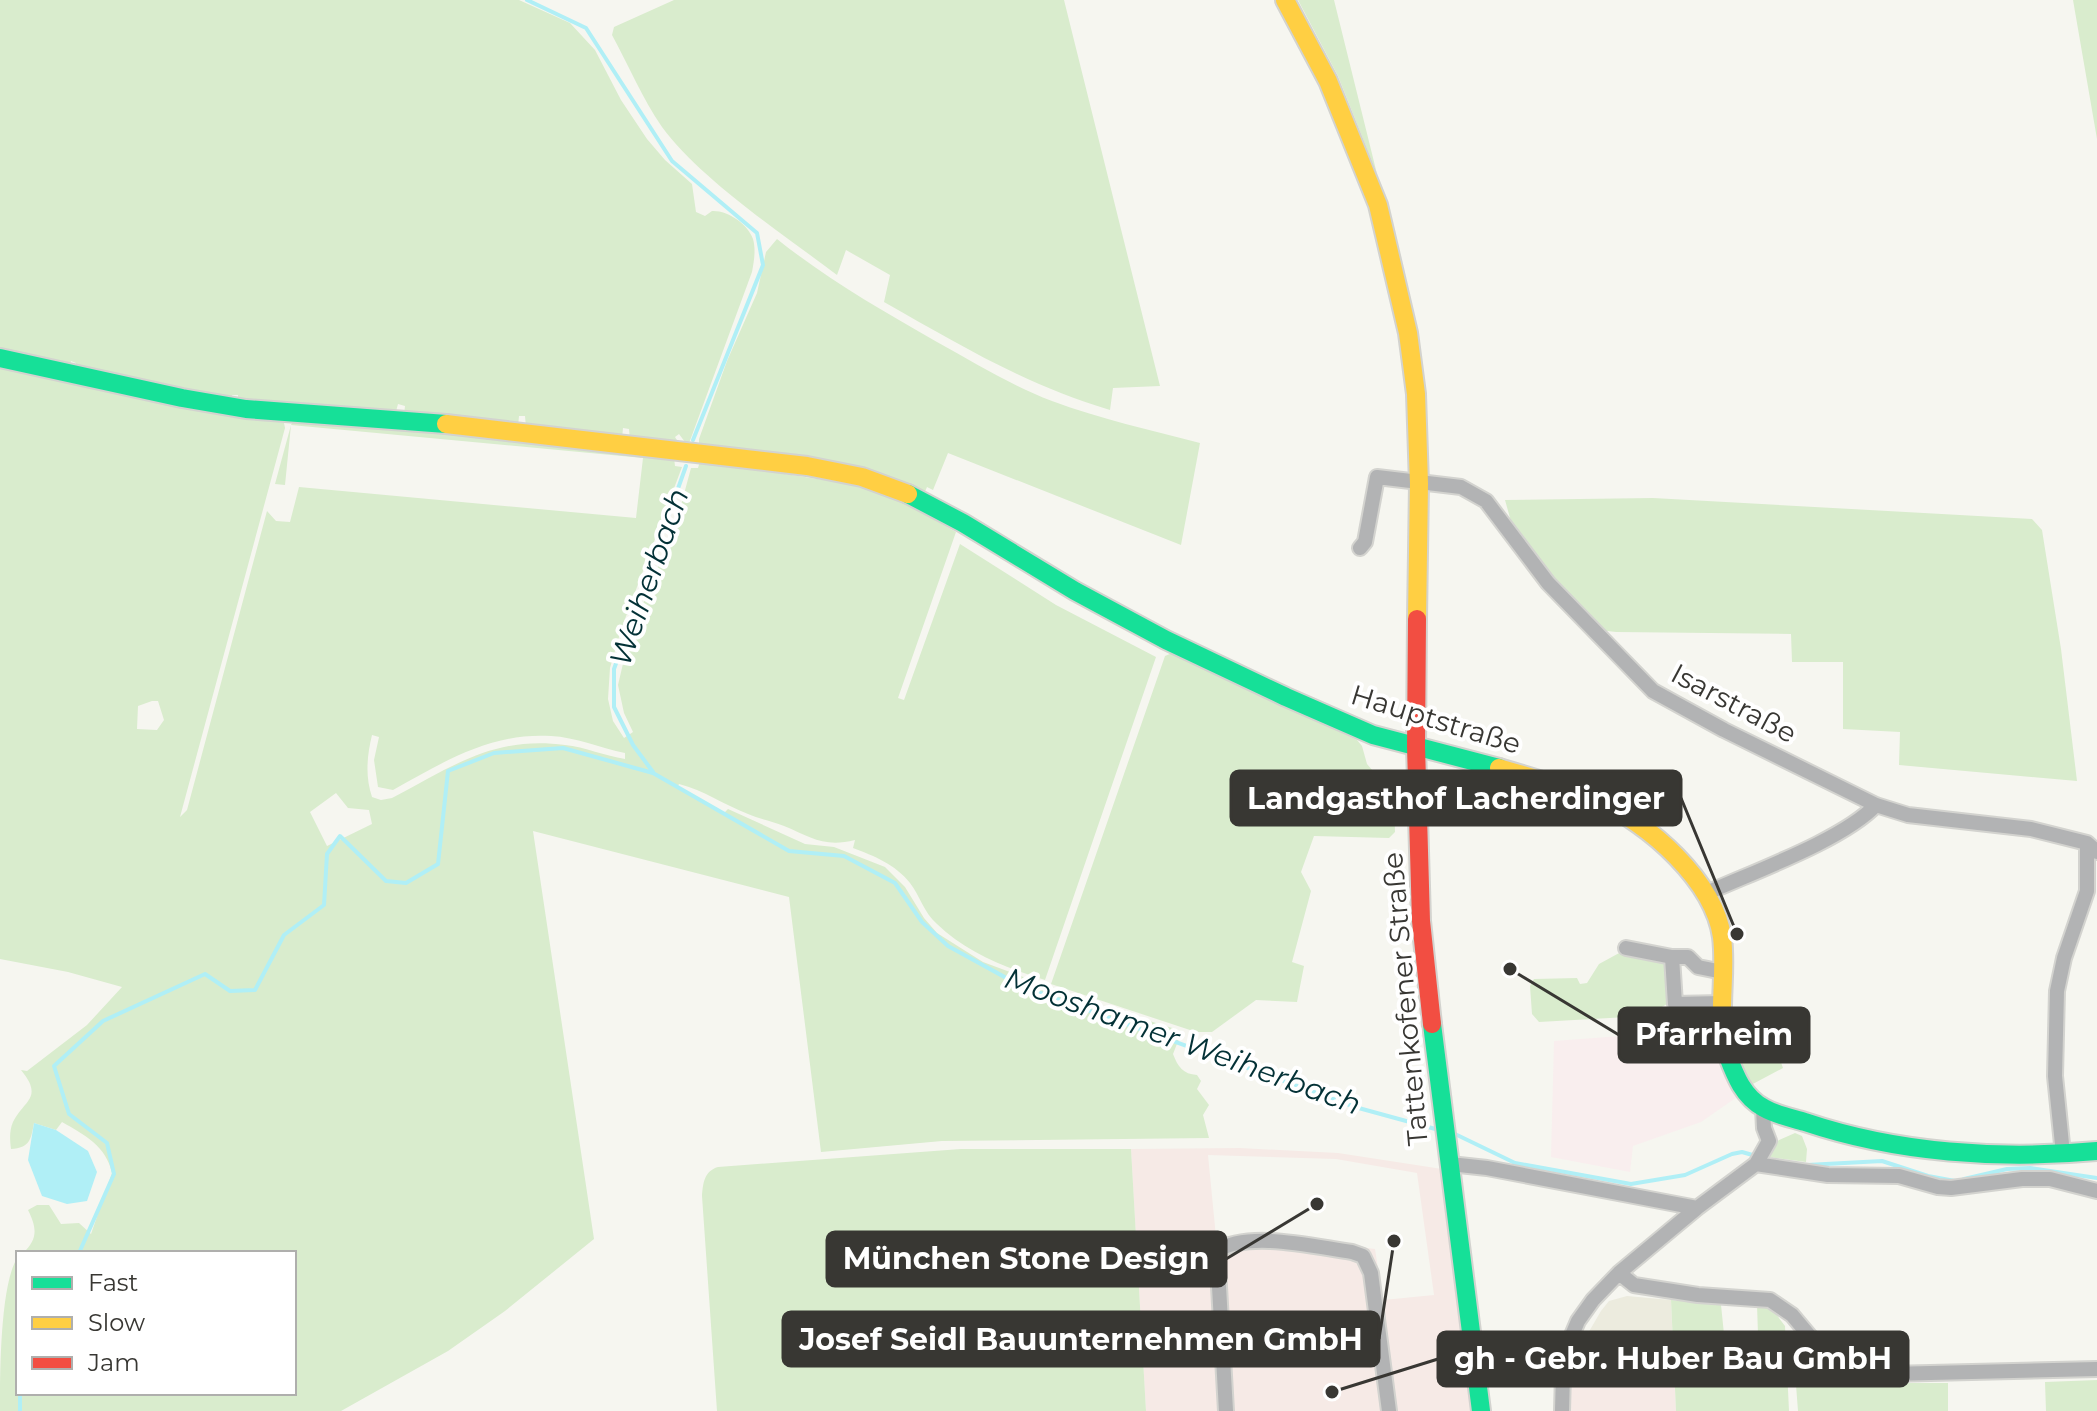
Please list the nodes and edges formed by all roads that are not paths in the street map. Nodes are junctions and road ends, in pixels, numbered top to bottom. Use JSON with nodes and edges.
{"nodes":[{"id":1,"x":1285,"y":0,"type":"edge"},
{"id":2,"x":0,"y":358,"type":"edge"},
{"id":3,"x":1419,"y":484,"type":"junction"},
{"id":4,"x":1360,"y":548,"type":"dead end"},
{"id":5,"x":1416,"y":746,"type":"junction"},
{"id":6,"x":1876,"y":805,"type":"junction"},
{"id":7,"x":2092,"y":848,"type":"edge"},
{"id":8,"x":2092,"y":888,"type":"edge"},
{"id":9,"x":1707,"y":893,"type":"junction"},
{"id":10,"x":1626,"y":948,"type":"dead end"},
{"id":11,"x":1672,"y":957,"type":"junction"},
{"id":12,"x":1723,"y":972,"type":"junction"},
{"id":13,"x":1722,"y":1003,"type":"junction"},
{"id":14,"x":1763,"y":1108,"type":"junction"},
{"id":15,"x":1789,"y":1118,"type":"junction"},
{"id":16,"x":2097,"y":1151,"type":"edge"},
{"id":17,"x":1448,"y":1154,"type":"junction"},
{"id":18,"x":1761,"y":1154,"type":"junction"},
{"id":19,"x":2063,"y":1154,"type":"junction"},
{"id":20,"x":2097,"y":1191,"type":"edge"},
{"id":21,"x":1697,"y":1208,"type":"junction"},
{"id":22,"x":1619,"y":1273,"type":"junction"},
{"id":23,"x":2097,"y":1369,"type":"edge"},
{"id":24,"x":1226,"y":1411,"type":"edge"},
{"id":25,"x":1389,"y":1411,"type":"edge"},
{"id":26,"x":1481,"y":1411,"type":"edge"},
{"id":27,"x":1562,"y":1411,"type":"edge"}],
"edges":[{"from":1,"to":3,"type":"main road","name":"Tattenkofener Straße"},
{"from":2,"to":5,"type":"main road","name":"Hauptstraße"},
{"from":3,"to":4,"type":"street"},
{"from":3,"to":5,"type":"main road","name":"Tattenkofener Straße"},
{"from":3,"to":6,"type":"street","name":"Isarstraße"},
{"from":5,"to":9,"type":"main road","name":"Hauptstraße"},
{"from":5,"to":17,"type":"main road","name":"Tattenkofener Straße"},
{"from":6,"to":7,"type":"street","name":"Isarstraße"},
{"from":6,"to":9,"type":"street"},
{"from":7,"to":8,"type":"street"},
{"from":8,"to":19,"type":"street"},
{"from":9,"to":12,"type":"main road","name":"Hauptstraße"},
{"from":10,"to":11,"type":"street"},
{"from":11,"to":12,"type":"street"},
{"from":11,"to":13,"type":"street"},
{"from":12,"to":13,"type":"main road","name":"Hauptstraße"},
{"from":13,"to":14,"type":"main road","name":"Hauptstraße"},
{"from":14,"to":15,"type":"main road","name":"Hauptstraße"},
{"from":14,"to":18,"type":"street"},
{"from":15,"to":18,"type":"street"},
{"from":15,"to":19,"type":"main road","name":"Hauptstraße"},
{"from":16,"to":19,"type":"main road","name":"Hauptstraße"},
{"from":17,"to":21,"type":"street"},
{"from":17,"to":26,"type":"main road","name":"Tattenkofener Straße"},
{"from":18,"to":20,"type":"street"},
{"from":18,"to":21,"type":"street"},
{"from":21,"to":22,"type":"street"},
{"from":22,"to":23,"type":"street"},
{"from":22,"to":27,"type":"street"},
{"from":24,"to":25,"type":"street"}]}
